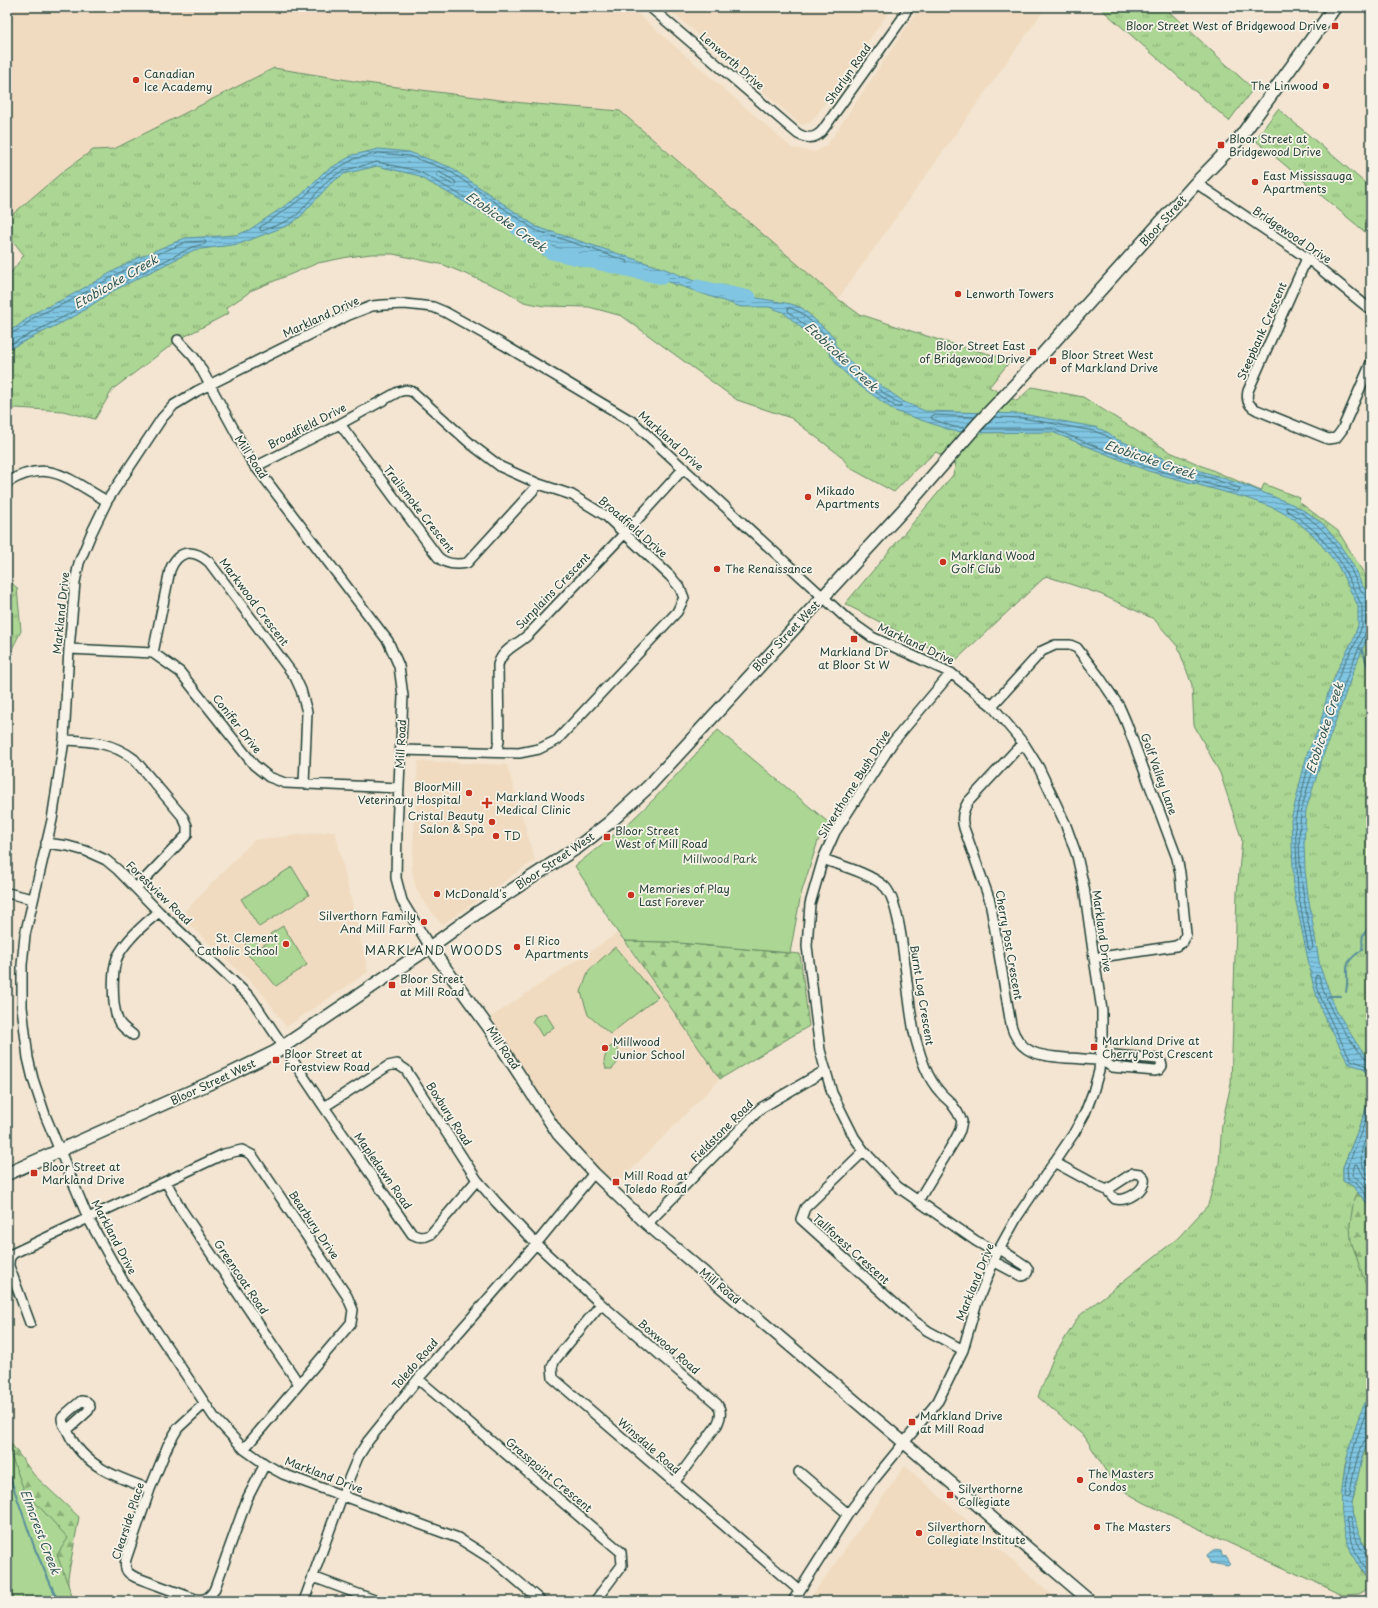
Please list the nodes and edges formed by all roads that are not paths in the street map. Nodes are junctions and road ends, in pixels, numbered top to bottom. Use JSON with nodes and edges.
{"nodes":[{"id":1,"x":650,"y":7,"type":"edge"},
{"id":2,"x":908,"y":7,"type":"edge"},
{"id":3,"x":1334,"y":7,"type":"edge"},
{"id":4,"x":798,"y":134,"type":"joint"},
{"id":5,"x":1196,"y":183,"type":"junction"},
{"id":6,"x":1307,"y":258,"type":"junction"},
{"id":7,"x":1371,"y":310,"type":"edge"},
{"id":8,"x":178,"y":340,"type":"dead end"},
{"id":9,"x":1371,"y":363,"type":"edge"},
{"id":10,"x":210,"y":385,"type":"junction"},
{"id":11,"x":340,"y":424,"type":"junction"},
{"id":12,"x":978,"y":424,"type":"joint"},
{"id":13,"x":255,"y":467,"type":"junction"},
{"id":14,"x":684,"y":468,"type":"junction"},
{"id":15,"x":8,"y":482,"type":"edge"},
{"id":16,"x":539,"y":484,"type":"junction"},
{"id":17,"x":108,"y":501,"type":"junction"},
{"id":18,"x":625,"y":534,"type":"junction"},
{"id":19,"x":822,"y":597,"type":"junction"},
{"id":20,"x":69,"y":649,"type":"junction"},
{"id":21,"x":153,"y":653,"type":"junction"},
{"id":22,"x":951,"y":673,"type":"junction"},
{"id":23,"x":992,"y":706,"type":"junction"},
{"id":24,"x":64,"y":740,"type":"junction"},
{"id":25,"x":1024,"y":744,"type":"junction"},
{"id":26,"x":401,"y":750,"type":"junction"},
{"id":27,"x":497,"y":752,"type":"junction"},
{"id":28,"x":304,"y":784,"type":"junction"},
{"id":29,"x":399,"y":788,"type":"junction"},
{"id":30,"x":46,"y":843,"type":"junction"},
{"id":31,"x":823,"y":859,"type":"junction"},
{"id":32,"x":136,"y":888,"type":"junction"},
{"id":33,"x":7,"y":893,"type":"edge"},
{"id":34,"x":32,"y":899,"type":"junction"},
{"id":35,"x":158,"y":912,"type":"junction"},
{"id":36,"x":430,"y":947,"type":"junction"},
{"id":37,"x":1094,"y":958,"type":"junction"},
{"id":38,"x":133,"y":1036,"type":"dead end"},
{"id":39,"x":283,"y":1046,"type":"junction"},
{"id":40,"x":1101,"y":1060,"type":"junction"},
{"id":41,"x":826,"y":1070,"type":"junction"},
{"id":42,"x":324,"y":1107,"type":"junction"},
{"id":43,"x":60,"y":1151,"type":"junction"},
{"id":44,"x":864,"y":1151,"type":"junction"},
{"id":45,"x":1054,"y":1162,"type":"junction"},
{"id":46,"x":594,"y":1173,"type":"junction"},
{"id":47,"x":7,"y":1174,"type":"edge"},
{"id":48,"x":477,"y":1180,"type":"junction"},
{"id":49,"x":166,"y":1182,"type":"junction"},
{"id":50,"x":1108,"y":1190,"type":"dead end"},
{"id":51,"x":918,"y":1201,"type":"junction"},
{"id":52,"x":88,"y":1218,"type":"junction"},
{"id":53,"x":647,"y":1224,"type":"junction"},
{"id":54,"x":536,"y":1244,"type":"junction"},
{"id":55,"x":997,"y":1254,"type":"junction"},
{"id":56,"x":601,"y":1304,"type":"junction"},
{"id":57,"x":30,"y":1323,"type":"dead end"},
{"id":58,"x":963,"y":1350,"type":"junction"},
{"id":59,"x":418,"y":1379,"type":"junction"},
{"id":60,"x":299,"y":1384,"type":"junction"},
{"id":61,"x":204,"y":1404,"type":"junction"},
{"id":62,"x":67,"y":1430,"type":"dead end"},
{"id":63,"x":905,"y":1443,"type":"junction"},
{"id":64,"x":244,"y":1449,"type":"junction"},
{"id":65,"x":265,"y":1464,"type":"junction"},
{"id":66,"x":799,"y":1472,"type":"dead end"},
{"id":67,"x":674,"y":1483,"type":"junction"},
{"id":68,"x":150,"y":1489,"type":"junction"},
{"id":69,"x":342,"y":1496,"type":"junction"},
{"id":70,"x":848,"y":1514,"type":"junction"},
{"id":71,"x":313,"y":1577,"type":"junction"},
{"id":72,"x":799,"y":1590,"type":"junction"},
{"id":73,"x":304,"y":1601,"type":"edge"},
{"id":74,"x":378,"y":1601,"type":"edge"},
{"id":75,"x":541,"y":1601,"type":"edge"},
{"id":76,"x":595,"y":1601,"type":"edge"},
{"id":77,"x":793,"y":1601,"type":"edge"},
{"id":78,"x":1090,"y":1601,"type":"edge"}],
"edges":[{"from":1,"to":4,"type":"street","name":"Lenworth Drive"},
{"from":2,"to":4,"type":"street","name":"Sharlyn Road"},
{"from":3,"to":5,"type":"main road","name":"Bloor Street"},
{"from":5,"to":6,"type":"street","name":"Bridgewood Drive"},
{"from":5,"to":12,"type":"main road","name":"Bloor Street"},
{"from":6,"to":7,"type":"street","name":"Bridgewood Drive"},
{"from":6,"to":9,"type":"street","name":"Steepbank Crescent"},
{"from":8,"to":10,"type":"street","name":"Mill Road"},
{"from":10,"to":13,"type":"street","name":"Mill Road"},
{"from":10,"to":14,"type":"street","name":"Markland Drive"},
{"from":10,"to":17,"type":"street","name":"Markland Drive"},
{"from":11,"to":13,"type":"street","name":"Broadfield Drive"},
{"from":11,"to":16,"type":"street","name":"Broadfield Drive"},
{"from":11,"to":16,"type":"street","name":"Trailsmoke Crescent"},
{"from":12,"to":19,"type":"main road","name":"Bloor Street West"},
{"from":13,"to":26,"type":"street","name":"Mill Road"},
{"from":14,"to":18,"type":"street","name":"Sunplains Crescent"},
{"from":14,"to":19,"type":"street","name":"Markland Drive"},
{"from":15,"to":17,"type":"street"},
{"from":16,"to":18,"type":"street","name":"Broadfield Drive"},
{"from":17,"to":20,"type":"street","name":"Markland Drive"},
{"from":18,"to":27,"type":"street","name":"Sunplains Crescent"},
{"from":18,"to":27,"type":"street","name":"Broadfield Drive"},
{"from":19,"to":22,"type":"street","name":"Markland Drive"},
{"from":19,"to":36,"type":"main road","name":"Bloor Street West"},
{"from":20,"to":21,"type":"street"},
{"from":20,"to":24,"type":"street","name":"Markland Drive"},
{"from":21,"to":28,"type":"street","name":"Conifer Drive"},
{"from":21,"to":28,"type":"street","name":"Markwood Crescent"},
{"from":22,"to":23,"type":"street","name":"Markland Drive"},
{"from":22,"to":31,"type":"street","name":"Silverthorne Bush Drive"},
{"from":23,"to":25,"type":"street","name":"Markland Drive"},
{"from":23,"to":37,"type":"street","name":"Golf Valley Lane"},
{"from":24,"to":30,"type":"street","name":"Markland Drive"},
{"from":24,"to":32,"type":"street"},
{"from":25,"to":37,"type":"street","name":"Markland Drive"},
{"from":25,"to":40,"type":"street","name":"Cherry Post Crescent"},
{"from":26,"to":27,"type":"street","name":"Broadfield Drive"},
{"from":26,"to":29,"type":"street","name":"Mill Road"},
{"from":28,"to":29,"type":"street","name":"Conifer Drive"},
{"from":29,"to":36,"type":"street","name":"Mill Road"},
{"from":30,"to":32,"type":"street","name":"Forestview Road"},
{"from":30,"to":34,"type":"street","name":"Markland Drive"},
{"from":31,"to":41,"type":"street","name":"Silverthorne Bush Drive"},
{"from":31,"to":51,"type":"street","name":"Burnt Log Crescent"},
{"from":32,"to":35,"type":"street","name":"Forestview Road"},
{"from":33,"to":34,"type":"street"},
{"from":34,"to":43,"type":"street","name":"Markland Drive"},
{"from":35,"to":38,"type":"street"},
{"from":35,"to":39,"type":"street","name":"Forestview Road"},
{"from":36,"to":39,"type":"main road","name":"Bloor Street West"},
{"from":36,"to":46,"type":"street","name":"Mill Road"},
{"from":37,"to":40,"type":"street","name":"Markland Drive"},
{"from":39,"to":42,"type":"street","name":"Mapledawn Road"},
{"from":39,"to":43,"type":"main road","name":"Bloor Street West"},
{"from":40,"to":40,"type":"street"},
{"from":40,"to":45,"type":"street","name":"Markland Drive"},
{"from":41,"to":44,"type":"street","name":"Silverthorne Bush Drive"},
{"from":41,"to":53,"type":"street","name":"Fieldstone Road"},
{"from":42,"to":48,"type":"street","name":"Boxbury Road"},
{"from":42,"to":48,"type":"street","name":"Mapledawn Road"},
{"from":43,"to":47,"type":"main road","name":"Bloor Street West"},
{"from":43,"to":52,"type":"street","name":"Markland Drive"},
{"from":44,"to":51,"type":"street","name":"Silverthorne Bush Drive"},
{"from":44,"to":58,"type":"street","name":"Tallforest Crescent"},
{"from":45,"to":50,"type":"street"},
{"from":45,"to":55,"type":"street","name":"Markland Drive"},
{"from":46,"to":53,"type":"street","name":"Mill Road"},
{"from":46,"to":54,"type":"street","name":"Toledo Road"},
{"from":48,"to":54,"type":"street","name":"Boxbury Road"},
{"from":49,"to":52,"type":"street","name":"Bearbury Drive"},
{"from":49,"to":60,"type":"street","name":"Greencoat Road"},
{"from":49,"to":60,"type":"street","name":"Bearbury Drive"},
{"from":51,"to":55,"type":"street","name":"Silverthorne Bush Drive"},
{"from":52,"to":57,"type":"street","name":"Bearbury Drive"},
{"from":52,"to":61,"type":"street","name":"Markland Drive"},
{"from":53,"to":63,"type":"street","name":"Mill Road"},
{"from":54,"to":56,"type":"street","name":"Boxwood Road"},
{"from":54,"to":59,"type":"street","name":"Toledo Road"},
{"from":55,"to":58,"type":"street","name":"Markland Drive"},
{"from":56,"to":67,"type":"street","name":"Boxwood Road"},
{"from":56,"to":67,"type":"street","name":"Winsdale Road"},
{"from":58,"to":63,"type":"street","name":"Markland Drive"},
{"from":59,"to":69,"type":"street","name":"Toledo Road"},
{"from":59,"to":76,"type":"street","name":"Grasspoint Crescent"},
{"from":60,"to":64,"type":"street","name":"Bearbury Drive"},
{"from":61,"to":64,"type":"street","name":"Markland Drive"},
{"from":61,"to":68,"type":"street","name":"Clearside Place"},
{"from":62,"to":68,"type":"street"},
{"from":63,"to":70,"type":"street","name":"Markland Drive"},
{"from":63,"to":78,"type":"street","name":"Mill Road"},
{"from":64,"to":65,"type":"street","name":"Markland Drive"},
{"from":65,"to":68,"type":"street","name":"Clearside Place"},
{"from":65,"to":69,"type":"street","name":"Markland Drive"},
{"from":66,"to":70,"type":"street"},
{"from":67,"to":72,"type":"street","name":"Winsdale Road"},
{"from":69,"to":71,"type":"street","name":"Toledo Road"},
{"from":69,"to":75,"type":"street","name":"Markland Drive"},
{"from":70,"to":72,"type":"street","name":"Markland Drive"},
{"from":71,"to":73,"type":"street","name":"Toledo Road"},
{"from":71,"to":74,"type":"street"},
{"from":72,"to":77,"type":"street","name":"Markland Drive"}]}
